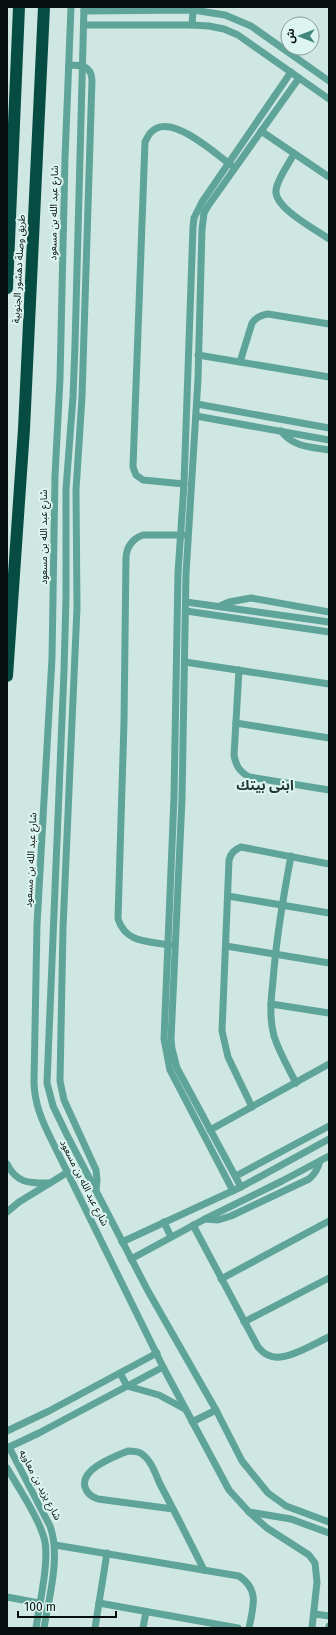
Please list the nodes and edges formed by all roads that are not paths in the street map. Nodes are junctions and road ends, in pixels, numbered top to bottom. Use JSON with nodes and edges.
{"nodes":[{"id":1,"x":19,"y":7,"type":"edge"},
{"id":2,"x":44,"y":7,"type":"edge"},
{"id":3,"x":71,"y":7,"type":"edge"},
{"id":4,"x":84,"y":9,"type":"edge"},
{"id":5,"x":193,"y":10,"type":"junction"},
{"id":6,"x":84,"y":25,"type":"junction"},
{"id":7,"x":192,"y":25,"type":"junction"},
{"id":8,"x":69,"y":64,"type":"junction"},
{"id":9,"x":83,"y":65,"type":"junction"},
{"id":10,"x":290,"y":72,"type":"junction"},
{"id":11,"x":299,"y":78,"type":"junction"},
{"id":12,"x":329,"y":81,"type":"edge"},
{"id":13,"x":329,"y":99,"type":"edge"},
{"id":14,"x":261,"y":131,"type":"junction"},
{"id":15,"x":294,"y":154,"type":"junction"},
{"id":16,"x":65,"y":158,"type":"junction"},
{"id":17,"x":80,"y":158,"type":"junction"},
{"id":18,"x":228,"y":163,"type":"junction"},
{"id":19,"x":235,"y":168,"type":"junction"},
{"id":20,"x":329,"y":177,"type":"edge"},
{"id":21,"x":329,"y":239,"type":"edge"},
{"id":22,"x":78,"y":242,"type":"junction"},
{"id":23,"x":87,"y":242,"type":"junction"},
{"id":24,"x":7,"y":288,"type":"edge"},
{"id":25,"x":76,"y":324,"type":"junction"},
{"id":26,"x":85,"y":324,"type":"junction"},
{"id":27,"x":329,"y":324,"type":"edge"},
{"id":28,"x":198,"y":355,"type":"junction"},
{"id":29,"x":240,"y":362,"type":"junction"},
{"id":30,"x":329,"y":377,"type":"edge"},
{"id":31,"x":188,"y":378,"type":"junction"},
{"id":32,"x":198,"y":379,"type":"junction"},
{"id":33,"x":73,"y":397,"type":"junction"},
{"id":34,"x":82,"y":397,"type":"junction"},
{"id":35,"x":197,"y":404,"type":"junction"},
{"id":36,"x":196,"y":416,"type":"junction"},
{"id":37,"x":329,"y":428,"type":"edge"},
{"id":38,"x":281,"y":432,"type":"junction"},
{"id":39,"x":329,"y":440,"type":"edge"},
{"id":40,"x":329,"y":450,"type":"edge"},
{"id":41,"x":184,"y":484,"type":"junction"},
{"id":42,"x":66,"y":489,"type":"junction"},
{"id":43,"x":76,"y":490,"type":"junction"},
{"id":44,"x":181,"y":535,"type":"junction"},
{"id":45,"x":189,"y":535,"type":"junction"},
{"id":46,"x":186,"y":602,"type":"junction"},
{"id":47,"x":219,"y":606,"type":"junction"},
{"id":48,"x":186,"y":611,"type":"junction"},
{"id":49,"x":329,"y":612,"type":"edge"},
{"id":50,"x":329,"y":622,"type":"edge"},
{"id":51,"x":329,"y":632,"type":"edge"},
{"id":52,"x":177,"y":646,"type":"junction"},
{"id":53,"x":186,"y":646,"type":"junction"},
{"id":54,"x":64,"y":647,"type":"junction"},
{"id":55,"x":76,"y":647,"type":"junction"},
{"id":56,"x":185,"y":662,"type":"junction"},
{"id":57,"x":239,"y":670,"type":"junction"},
{"id":58,"x":7,"y":676,"type":"edge"},
{"id":59,"x":329,"y":684,"type":"edge"},
{"id":60,"x":61,"y":720,"type":"junction"},
{"id":61,"x":72,"y":720,"type":"junction"},
{"id":62,"x":236,"y":723,"type":"junction"},
{"id":63,"x":329,"y":738,"type":"edge"},
{"id":64,"x":329,"y":790,"type":"edge"},
{"id":65,"x":58,"y":793,"type":"junction"},
{"id":66,"x":68,"y":793,"type":"junction"},
{"id":67,"x":290,"y":856,"type":"junction"},
{"id":68,"x":329,"y":864,"type":"edge"},
{"id":69,"x":171,"y":879,"type":"junction"},
{"id":70,"x":178,"y":879,"type":"junction"},
{"id":71,"x":228,"y":896,"type":"junction"},
{"id":72,"x":282,"y":906,"type":"junction"},
{"id":73,"x":329,"y":913,"type":"edge"},
{"id":74,"x":169,"y":945,"type":"junction"},
{"id":75,"x":226,"y":946,"type":"junction"},
{"id":76,"x":52,"y":948,"type":"junction"},
{"id":77,"x":62,"y":948,"type":"junction"},
{"id":78,"x":275,"y":954,"type":"junction"},
{"id":79,"x":329,"y":963,"type":"edge"},
{"id":80,"x":171,"y":985,"type":"junction"},
{"id":81,"x":35,"y":989,"type":"junction"},
{"id":82,"x":50,"y":990,"type":"junction"},
{"id":83,"x":271,"y":1004,"type":"junction"},
{"id":84,"x":329,"y":1013,"type":"edge"},
{"id":85,"x":329,"y":1064,"type":"edge"},
{"id":86,"x":296,"y":1083,"type":"junction"},
{"id":87,"x":182,"y":1085,"type":"junction"},
{"id":88,"x":252,"y":1107,"type":"junction"},
{"id":89,"x":329,"y":1126,"type":"edge"},
{"id":90,"x":210,"y":1130,"type":"junction"},
{"id":91,"x":329,"y":1139,"type":"edge"},
{"id":92,"x":302,"y":1154,"type":"junction"},
{"id":93,"x":329,"y":1156,"type":"edge"},
{"id":94,"x":320,"y":1161,"type":"junction"},
{"id":95,"x":7,"y":1164,"type":"edge"},
{"id":96,"x":309,"y":1167,"type":"junction"},
{"id":97,"x":68,"y":1172,"type":"junction"},
{"id":98,"x":236,"y":1176,"type":"junction"},
{"id":99,"x":52,"y":1182,"type":"junction"},
{"id":100,"x":241,"y":1187,"type":"junction"},
{"id":101,"x":96,"y":1190,"type":"junction"},
{"id":102,"x":233,"y":1191,"type":"junction"},
{"id":103,"x":7,"y":1212,"type":"edge"},
{"id":104,"x":205,"y":1219,"type":"junction"},
{"id":105,"x":164,"y":1222,"type":"junction"},
{"id":106,"x":329,"y":1222,"type":"edge"},
{"id":107,"x":193,"y":1225,"type":"junction"},
{"id":108,"x":171,"y":1237,"type":"junction"},
{"id":109,"x":122,"y":1242,"type":"junction"},
{"id":110,"x":131,"y":1259,"type":"junction"},
{"id":111,"x":221,"y":1278,"type":"junction"},
{"id":112,"x":329,"y":1278,"type":"edge"},
{"id":113,"x":244,"y":1322,"type":"junction"},
{"id":114,"x":329,"y":1337,"type":"edge"},
{"id":115,"x":157,"y":1353,"type":"junction"},
{"id":116,"x":163,"y":1367,"type":"junction"},
{"id":117,"x":120,"y":1373,"type":"junction"},
{"id":118,"x":127,"y":1386,"type":"junction"},
{"id":119,"x":185,"y":1409,"type":"junction"},
{"id":120,"x":216,"y":1410,"type":"junction"},
{"id":121,"x":192,"y":1422,"type":"junction"},
{"id":122,"x":7,"y":1432,"type":"edge"},
{"id":123,"x":8,"y":1447,"type":"edge"},
{"id":124,"x":16,"y":1462,"type":"junction"},
{"id":125,"x":7,"y":1463,"type":"edge"},
{"id":126,"x":7,"y":1468,"type":"edge"},
{"id":127,"x":173,"y":1509,"type":"junction"},
{"id":128,"x":248,"y":1512,"type":"junction"},
{"id":129,"x":329,"y":1522,"type":"edge"},
{"id":130,"x":329,"y":1533,"type":"edge"},
{"id":131,"x":55,"y":1545,"type":"junction"},
{"id":132,"x":107,"y":1553,"type":"junction"},
{"id":133,"x":204,"y":1570,"type":"junction"},
{"id":134,"x":43,"y":1576,"type":"junction"},
{"id":135,"x":52,"y":1577,"type":"junction"},
{"id":136,"x":7,"y":1597,"type":"edge"},
{"id":137,"x":39,"y":1602,"type":"junction"},
{"id":138,"x":99,"y":1603,"type":"junction"},
{"id":139,"x":146,"y":1612,"type":"junction"},
{"id":140,"x":315,"y":1614,"type":"junction"},
{"id":141,"x":329,"y":1616,"type":"edge"},
{"id":142,"x":196,"y":1624,"type":"edge"},
{"id":143,"x":36,"y":1628,"type":"edge"},
{"id":144,"x":44,"y":1628,"type":"edge"},
{"id":145,"x":95,"y":1628,"type":"edge"},
{"id":146,"x":143,"y":1628,"type":"edge"},
{"id":147,"x":238,"y":1628,"type":"edge"},
{"id":148,"x":249,"y":1628,"type":"edge"},
{"id":149,"x":312,"y":1628,"type":"edge"}],
"edges":[{"from":1,"to":24,"type":"highway","name":"طريق وصلة دهشور الجنوبية"},
{"from":2,"to":58,"type":"highway","name":"طريق وصلة دهشور الجنوبية"},
{"from":3,"to":8,"type":"street","name":"شارع عبد الله بن مسعود"},
{"from":4,"to":5,"type":"street"},
{"from":4,"to":6,"type":"street","name":"شارع عبد الله بن مسعود"},
{"from":5,"to":7,"type":"street"},
{"from":5,"to":12,"type":"street"},
{"from":6,"to":7,"type":"street"},
{"from":6,"to":9,"type":"street","name":"شارع عبد الله بن مسعود"},
{"from":7,"to":10,"type":"street"},
{"from":8,"to":9,"type":"street"},
{"from":8,"to":16,"type":"street","name":"شارع عبد الله بن مسعود"},
{"from":9,"to":17,"type":"street","name":"شارع عبد الله بن مسعود"},
{"from":9,"to":23,"type":"street"},
{"from":10,"to":11,"type":"street"},
{"from":10,"to":18,"type":"street"},
{"from":11,"to":13,"type":"street"},
{"from":11,"to":14,"type":"street"},
{"from":14,"to":15,"type":"street"},
{"from":14,"to":19,"type":"street"},
{"from":15,"to":20,"type":"street"},
{"from":15,"to":21,"type":"street"},
{"from":16,"to":17,"type":"street"},
{"from":16,"to":81,"type":"street","name":"شارع عبد الله بن مسعود"},
{"from":17,"to":22,"type":"street","name":"شارع عبد الله بن مسعود"},
{"from":18,"to":19,"type":"street"},
{"from":18,"to":31,"type":"street"},
{"from":18,"to":41,"type":"street"},
{"from":19,"to":28,"type":"street"},
{"from":22,"to":23,"type":"street"},
{"from":22,"to":25,"type":"street","name":"شارع عبد الله بن مسعود"},
{"from":23,"to":26,"type":"street"},
{"from":25,"to":26,"type":"street"},
{"from":25,"to":33,"type":"street","name":"شارع عبد الله بن مسعود"},
{"from":26,"to":34,"type":"street"},
{"from":27,"to":29,"type":"street"},
{"from":28,"to":29,"type":"street"},
{"from":28,"to":32,"type":"street"},
{"from":29,"to":30,"type":"street"},
{"from":31,"to":32,"type":"street"},
{"from":31,"to":41,"type":"street"},
{"from":32,"to":35,"type":"street"},
{"from":33,"to":34,"type":"street"},
{"from":33,"to":42,"type":"street","name":"شارع عبد الله بن مسعود"},
{"from":34,"to":43,"type":"street"},
{"from":35,"to":36,"type":"street"},
{"from":35,"to":37,"type":"street"},
{"from":36,"to":38,"type":"street"},
{"from":36,"to":45,"type":"street"},
{"from":38,"to":39,"type":"street"},
{"from":38,"to":40,"type":"street"},
{"from":41,"to":44,"type":"street"},
{"from":42,"to":43,"type":"street"},
{"from":42,"to":54,"type":"street","name":"شارع عبد الله بن مسعود"},
{"from":43,"to":55,"type":"street"},
{"from":44,"to":45,"type":"street"},
{"from":44,"to":52,"type":"street"},
{"from":44,"to":74,"type":"street"},
{"from":45,"to":46,"type":"street"},
{"from":46,"to":47,"type":"street"},
{"from":46,"to":48,"type":"street"},
{"from":47,"to":49,"type":"street"},
{"from":47,"to":50,"type":"street"},
{"from":48,"to":51,"type":"street"},
{"from":48,"to":53,"type":"street"},
{"from":52,"to":53,"type":"street"},
{"from":52,"to":69,"type":"street"},
{"from":53,"to":56,"type":"street"},
{"from":54,"to":55,"type":"street"},
{"from":54,"to":60,"type":"street","name":"شارع عبد الله بن مسعود"},
{"from":55,"to":61,"type":"street"},
{"from":56,"to":57,"type":"street"},
{"from":56,"to":70,"type":"street"},
{"from":57,"to":59,"type":"street"},
{"from":57,"to":62,"type":"street"},
{"from":60,"to":61,"type":"street"},
{"from":60,"to":65,"type":"street","name":"شارع عبد الله بن مسعود"},
{"from":61,"to":66,"type":"street"},
{"from":62,"to":63,"type":"street"},
{"from":62,"to":64,"type":"street"},
{"from":65,"to":66,"type":"street"},
{"from":65,"to":76,"type":"street","name":"شارع عبد الله بن مسعود"},
{"from":66,"to":77,"type":"street"},
{"from":67,"to":68,"type":"street"},
{"from":67,"to":71,"type":"street"},
{"from":67,"to":72,"type":"street"},
{"from":69,"to":70,"type":"street"},
{"from":69,"to":74,"type":"street"},
{"from":70,"to":80,"type":"street"},
{"from":71,"to":72,"type":"street"},
{"from":71,"to":75,"type":"street"},
{"from":72,"to":73,"type":"street"},
{"from":72,"to":78,"type":"street"},
{"from":74,"to":80,"type":"street"},
{"from":75,"to":78,"type":"street"},
{"from":75,"to":88,"type":"street"},
{"from":76,"to":77,"type":"street"},
{"from":76,"to":82,"type":"street","name":"شارع عبد الله بن مسعود"},
{"from":77,"to":101,"type":"street"},
{"from":78,"to":79,"type":"street"},
{"from":78,"to":83,"type":"street"},
{"from":80,"to":87,"type":"street"},
{"from":81,"to":82,"type":"street"},
{"from":81,"to":97,"type":"street","name":"شارع عبد الله بن مسعود"},
{"from":82,"to":101,"type":"street","name":"شارع عبد الله بن مسعود"},
{"from":83,"to":84,"type":"street"},
{"from":83,"to":86,"type":"street"},
{"from":85,"to":86,"type":"street"},
{"from":86,"to":88,"type":"street"},
{"from":87,"to":90,"type":"street"},
{"from":87,"to":102,"type":"street"},
{"from":88,"to":90,"type":"street"},
{"from":89,"to":98,"type":"street"},
{"from":90,"to":98,"type":"street"},
{"from":91,"to":92,"type":"street"},
{"from":92,"to":96,"type":"street"},
{"from":92,"to":100,"type":"street"},
{"from":93,"to":94,"type":"street"},
{"from":94,"to":96,"type":"street"},
{"from":94,"to":104,"type":"street"},
{"from":95,"to":99,"type":"street"},
{"from":96,"to":104,"type":"street"},
{"from":97,"to":99,"type":"street"},
{"from":97,"to":115,"type":"street","name":"شارع عبد الله بن مسعود"},
{"from":98,"to":100,"type":"street"},
{"from":99,"to":103,"type":"street"},
{"from":100,"to":102,"type":"street"},
{"from":101,"to":109,"type":"street","name":"شارع عبد الله بن مسعود"},
{"from":102,"to":105,"type":"street"},
{"from":104,"to":107,"type":"street"},
{"from":105,"to":108,"type":"street"},
{"from":105,"to":109,"type":"street"},
{"from":106,"to":111,"type":"street"},
{"from":107,"to":108,"type":"street"},
{"from":107,"to":111,"type":"street"},
{"from":108,"to":110,"type":"street"},
{"from":109,"to":110,"type":"street","name":"شارع عبد الله بن مسعود"},
{"from":110,"to":120,"type":"street","name":"شارع عبد الله بن مسعود"},
{"from":111,"to":113,"type":"street"},
{"from":112,"to":113,"type":"street"},
{"from":113,"to":114,"type":"street"},
{"from":115,"to":116,"type":"street","name":"شارع عبد الله بن مسعود"},
{"from":115,"to":117,"type":"street"},
{"from":116,"to":118,"type":"street"},
{"from":116,"to":119,"type":"street","name":"شارع عبد الله بن مسعود"},
{"from":117,"to":118,"type":"street"},
{"from":117,"to":122,"type":"street"},
{"from":118,"to":119,"type":"street"},
{"from":118,"to":123,"type":"street"},
{"from":119,"to":121,"type":"street","name":"شارع عبد الله بن مسعود"},
{"from":120,"to":121,"type":"street"},
{"from":120,"to":129,"type":"street","name":"شارع عبد الله بن مسعود"},
{"from":121,"to":128,"type":"street","name":"شارع عبد الله بن مسعود"},
{"from":123,"to":124,"type":"street","name":"شارع يزيد بن معاويه"},
{"from":124,"to":125,"type":"street"},
{"from":124,"to":131,"type":"street","name":"شارع يزيد بن معاويه"},
{"from":126,"to":134,"type":"street","name":"شارع يزيد بن معاويه"},
{"from":127,"to":127,"type":"street"},
{"from":127,"to":133,"type":"street"},
{"from":128,"to":130,"type":"street"},
{"from":128,"to":140,"type":"street","name":"شارع عبد الله بن مسعود"},
{"from":131,"to":132,"type":"street"},
{"from":131,"to":135,"type":"street","name":"شارع يزيد بن معاويه"},
{"from":132,"to":133,"type":"street"},
{"from":132,"to":138,"type":"street"},
{"from":133,"to":148,"type":"street"},
{"from":134,"to":135,"type":"street"},
{"from":134,"to":137,"type":"street","name":"شارع يزيد بن معاويه"},
{"from":135,"to":144,"type":"street","name":"شارع يزيد بن معاويه"},
{"from":136,"to":137,"type":"street"},
{"from":137,"to":143,"type":"street","name":"شارع يزيد بن معاويه"},
{"from":138,"to":139,"type":"street"},
{"from":138,"to":145,"type":"street"},
{"from":139,"to":142,"type":"street"},
{"from":139,"to":146,"type":"street"},
{"from":140,"to":141,"type":"street"},
{"from":140,"to":149,"type":"street","name":"شارع عبد الله بن مسعود"},
{"from":142,"to":147,"type":"street"}]}
